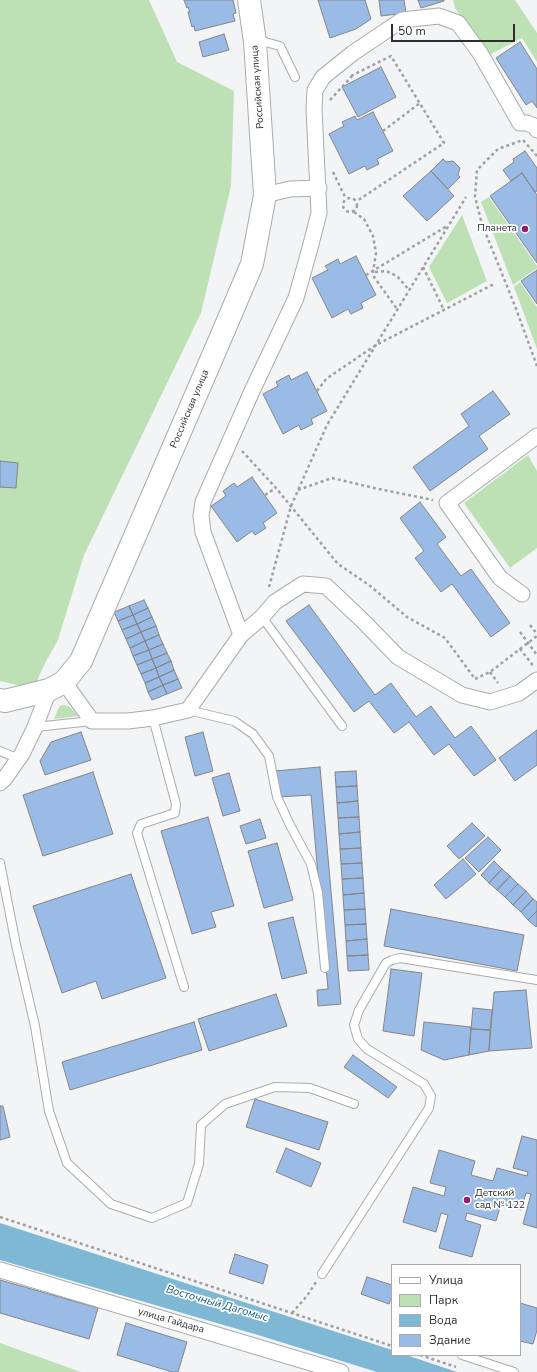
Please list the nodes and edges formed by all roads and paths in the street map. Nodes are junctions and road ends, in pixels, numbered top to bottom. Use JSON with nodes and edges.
{"nodes":[{"id":1,"x":249,"y":0,"type":"edge"},
{"id":2,"x":255,"y":42,"type":"junction"},
{"id":3,"x":344,"y":61,"type":"junction"},
{"id":4,"x":295,"y":77,"type":"dead end"},
{"id":5,"x":420,"y":103,"type":"junction"},
{"id":6,"x":537,"y":130,"type":"edge"},
{"id":7,"x":382,"y":131,"type":"dead end"},
{"id":8,"x":537,"y":156,"type":"edge"},
{"id":9,"x":319,"y":188,"type":"junction"},
{"id":10,"x":265,"y":195,"type":"junction"},
{"id":11,"x":466,"y":197,"type":"dead end"},
{"id":12,"x":357,"y":201,"type":"junction"},
{"id":13,"x":354,"y":212,"type":"junction"},
{"id":14,"x":448,"y":226,"type":"junction"},
{"id":15,"x":423,"y":267,"type":"junction"},
{"id":16,"x":373,"y":272,"type":"junction"},
{"id":17,"x":366,"y":275,"type":"dead end"},
{"id":18,"x":494,"y":284,"type":"dead end"},
{"id":19,"x":409,"y":290,"type":"junction"},
{"id":20,"x":397,"y":309,"type":"junction"},
{"id":21,"x":444,"y":310,"type":"junction"},
{"id":22,"x":376,"y":345,"type":"junction"},
{"id":23,"x":537,"y":366,"type":"edge"},
{"id":24,"x":317,"y":391,"type":"dead end"},
{"id":25,"x":537,"y":436,"type":"edge"},
{"id":26,"x":240,"y":449,"type":"dead end"},
{"id":27,"x":276,"y":488,"type":"junction"},
{"id":28,"x":298,"y":490,"type":"junction"},
{"id":29,"x":265,"y":495,"type":"dead end"},
{"id":30,"x":447,"y":503,"type":"junction"},
{"id":31,"x":291,"y":506,"type":"junction"},
{"id":32,"x":522,"y":594,"type":"dead end"},
{"id":33,"x":262,"y":617,"type":"junction"},
{"id":34,"x":530,"y":625,"type":"dead end"},
{"id":35,"x":520,"y":632,"type":"dead end"},
{"id":36,"x":241,"y":635,"type":"junction"},
{"id":37,"x":537,"y":635,"type":"edge"},
{"id":38,"x":528,"y":643,"type":"junction"},
{"id":39,"x":520,"y":649,"type":"junction"},
{"id":40,"x":537,"y":655,"type":"edge"},
{"id":41,"x":526,"y":669,"type":"dead end"},
{"id":42,"x":490,"y":672,"type":"junction"},
{"id":43,"x":475,"y":679,"type":"junction"},
{"id":44,"x":537,"y":680,"type":"edge"},
{"id":45,"x":56,"y":686,"type":"junction"},
{"id":46,"x":502,"y":688,"type":"dead end"},
{"id":47,"x":462,"y":695,"type":"junction"},
{"id":48,"x":0,"y":700,"type":"edge"},
{"id":49,"x":188,"y":710,"type":"junction"},
{"id":50,"x":153,"y":718,"type":"junction"},
{"id":51,"x":92,"y":721,"type":"junction"},
{"id":52,"x":342,"y":726,"type":"dead end"},
{"id":53,"x":35,"y":727,"type":"junction"},
{"id":54,"x":0,"y":751,"type":"edge"},
{"id":55,"x":18,"y":760,"type":"junction"},
{"id":56,"x":0,"y":783,"type":"edge"},
{"id":57,"x":0,"y":863,"type":"edge"},
{"id":58,"x":325,"y":968,"type":"dead end"},
{"id":59,"x":537,"y":980,"type":"edge"},
{"id":60,"x":184,"y":987,"type":"dead end"},
{"id":61,"x":354,"y":1104,"type":"dead end"},
{"id":62,"x":0,"y":1217,"type":"edge"},
{"id":63,"x":0,"y":1270,"type":"edge"},
{"id":64,"x":322,"y":1274,"type":"joint"},
{"id":65,"x":292,"y":1313,"type":"junction"},
{"id":66,"x":391,"y":1346,"type":"edge"},
{"id":67,"x":423,"y":1356,"type":"edge"},
{"id":68,"x":465,"y":1356,"type":"edge"},
{"id":69,"x":457,"y":1367,"type":"dead end"},
{"id":70,"x":341,"y":1372,"type":"edge"},
{"id":71,"x":514,"y":1372,"type":"edge"}],
"edges":[{"from":1,"to":2,"type":"main road","name":"Российская улица"},
{"from":2,"to":4,"type":"lane"},
{"from":2,"to":10,"type":"main road","name":"Российская улица"},
{"from":3,"to":5,"type":"path"},
{"from":3,"to":6,"type":"street"},
{"from":3,"to":9,"type":"street"},
{"from":5,"to":7,"type":"path"},
{"from":5,"to":12,"type":"path"},
{"from":8,"to":23,"type":"path"},
{"from":9,"to":10,"type":"street"},
{"from":9,"to":36,"type":"street"},
{"from":10,"to":45,"type":"main road","name":"Российская улица"},
{"from":11,"to":14,"type":"path"},
{"from":12,"to":13,"type":"path"},
{"from":12,"to":13,"type":"path"},
{"from":13,"to":16,"type":"path"},
{"from":14,"to":15,"type":"path"},
{"from":14,"to":16,"type":"path"},
{"from":15,"to":19,"type":"path"},
{"from":15,"to":21,"type":"path"},
{"from":16,"to":17,"type":"path"},
{"from":16,"to":19,"type":"path"},
{"from":16,"to":20,"type":"path"},
{"from":18,"to":21,"type":"path"},
{"from":19,"to":20,"type":"path"},
{"from":20,"to":22,"type":"path"},
{"from":21,"to":22,"type":"path"},
{"from":22,"to":24,"type":"path"},
{"from":22,"to":28,"type":"path"},
{"from":25,"to":30,"type":"street"},
{"from":26,"to":27,"type":"path"},
{"from":27,"to":29,"type":"path"},
{"from":27,"to":31,"type":"path"},
{"from":28,"to":30,"type":"path"},
{"from":28,"to":31,"type":"path"},
{"from":30,"to":32,"type":"street"},
{"from":31,"to":33,"type":"path"},
{"from":31,"to":43,"type":"path"},
{"from":33,"to":36,"type":"street"},
{"from":33,"to":47,"type":"street"},
{"from":33,"to":52,"type":"lane"},
{"from":34,"to":37,"type":"path"},
{"from":35,"to":38,"type":"path"},
{"from":36,"to":49,"type":"street"},
{"from":37,"to":38,"type":"path"},
{"from":38,"to":39,"type":"path"},
{"from":38,"to":40,"type":"path"},
{"from":39,"to":41,"type":"path"},
{"from":39,"to":42,"type":"path"},
{"from":42,"to":43,"type":"path"},
{"from":42,"to":46,"type":"path"},
{"from":43,"to":47,"type":"path"},
{"from":44,"to":47,"type":"street"},
{"from":45,"to":48,"type":"main road"},
{"from":45,"to":51,"type":"street"},
{"from":45,"to":53,"type":"street","name":"Российская улица"},
{"from":49,"to":50,"type":"street"},
{"from":49,"to":58,"type":"lane"},
{"from":50,"to":51,"type":"street"},
{"from":50,"to":60,"type":"lane"},
{"from":51,"to":53,"type":"lane"},
{"from":53,"to":55,"type":"street","name":"Российская улица"},
{"from":54,"to":55,"type":"lane"},
{"from":55,"to":56,"type":"street","name":"Российская улица"},
{"from":57,"to":61,"type":"lane"},
{"from":59,"to":64,"type":"lane"},
{"from":62,"to":65,"type":"path"},
{"from":63,"to":70,"type":"street","name":"улица Гайдара"},
{"from":64,"to":65,"type":"path"},
{"from":65,"to":66,"type":"path"},
{"from":67,"to":69,"type":"path"},
{"from":68,"to":71,"type":"lane"}]}
